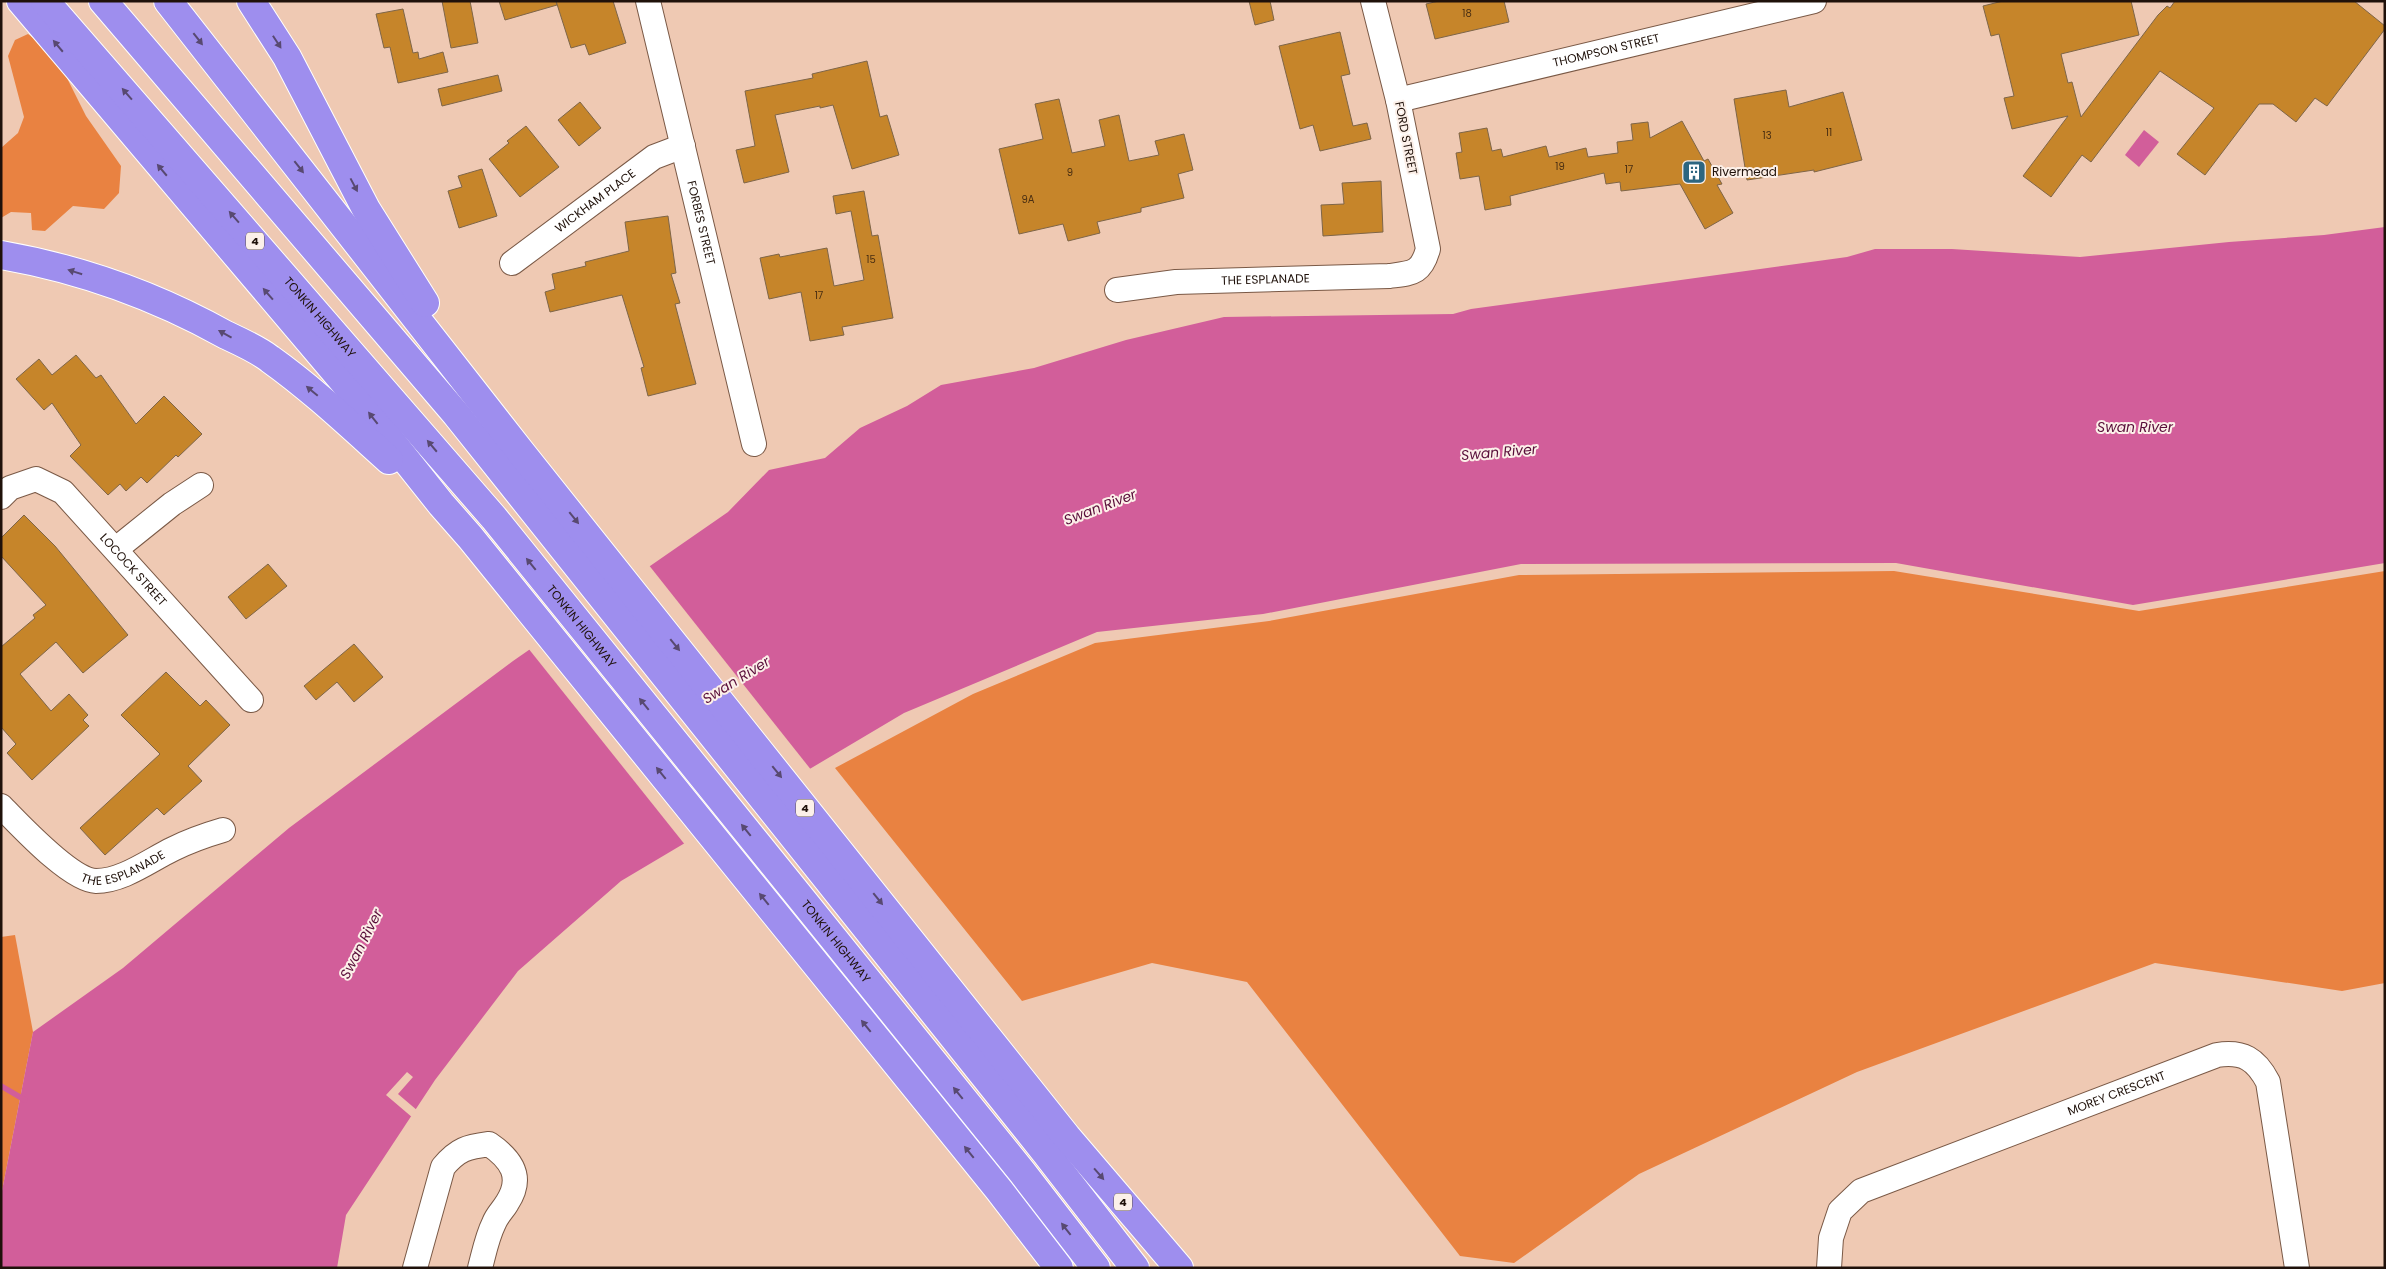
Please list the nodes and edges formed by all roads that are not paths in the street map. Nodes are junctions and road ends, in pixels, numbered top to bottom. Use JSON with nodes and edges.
{"nodes":[{"id":1,"x":21,"y":1,"type":"edge"},
{"id":2,"x":45,"y":1,"type":"edge"},
{"id":3,"x":103,"y":1,"type":"edge"},
{"id":4,"x":168,"y":1,"type":"edge"},
{"id":5,"x":251,"y":1,"type":"edge"},
{"id":6,"x":648,"y":1,"type":"edge"},
{"id":7,"x":1373,"y":1,"type":"edge"},
{"id":8,"x":1814,"y":1,"type":"edge"},
{"id":9,"x":1398,"y":100,"type":"junction"},
{"id":10,"x":683,"y":146,"type":"junction"},
{"id":11,"x":1,"y":255,"type":"edge"},
{"id":12,"x":512,"y":263,"type":"dead end"},
{"id":13,"x":1414,"y":272,"type":"joint"},
{"id":14,"x":1117,"y":290,"type":"dead end"},
{"id":15,"x":754,"y":444,"type":"dead end"},
{"id":16,"x":520,"y":451,"type":"junction"},
{"id":17,"x":201,"y":485,"type":"dead end"},
{"id":18,"x":1,"y":497,"type":"edge"},
{"id":19,"x":441,"y":504,"type":"junction"},
{"id":20,"x":116,"y":549,"type":"junction"},
{"id":21,"x":251,"y":700,"type":"dead end"},
{"id":22,"x":1,"y":806,"type":"edge"},
{"id":23,"x":223,"y":830,"type":"dead end"},
{"id":24,"x":415,"y":1268,"type":"edge"},
{"id":25,"x":480,"y":1268,"type":"edge"},
{"id":26,"x":1059,"y":1268,"type":"edge"},
{"id":27,"x":1096,"y":1268,"type":"edge"},
{"id":28,"x":1135,"y":1268,"type":"edge"},
{"id":29,"x":1179,"y":1268,"type":"edge"},
{"id":30,"x":1829,"y":1268,"type":"edge"},
{"id":31,"x":2297,"y":1268,"type":"edge"}],
"edges":[{"from":19,"to":1,"type":"highway","one_way":true},
{"from":27,"to":2,"type":"highway","name":"TONKIN HIGHWAY","number":"4","one_way":true},
{"from":3,"to":28,"type":"highway"},
{"from":4,"to":16,"type":"highway","number":"4","one_way":true},
{"from":5,"to":16,"type":"highway","one_way":true},
{"from":6,"to":10,"type":"street","name":"FORBES STREET"},
{"from":7,"to":9,"type":"street","name":"FORD STREET"},
{"from":8,"to":9,"type":"street","name":"THOMPSON STREET"},
{"from":9,"to":13,"type":"street","name":"FORD STREET"},
{"from":10,"to":12,"type":"street","name":"WICKHAM PLACE"},
{"from":10,"to":15,"type":"street","name":"FORBES STREET"},
{"from":19,"to":11,"type":"highway","one_way":true},
{"from":13,"to":14,"type":"street","name":"THE ESPLANADE"},
{"from":16,"to":29,"type":"highway","number":"4","one_way":true},
{"from":17,"to":20,"type":"street"},
{"from":18,"to":20,"type":"street","name":"LOCOCK STREET"},
{"from":26,"to":19,"type":"highway","one_way":true},
{"from":20,"to":21,"type":"street","name":"LOCOCK STREET"},
{"from":22,"to":23,"type":"street","name":"THE ESPLANADE"},
{"from":24,"to":25,"type":"street"},
{"from":30,"to":31,"type":"street","name":"MOREY CRESCENT"}]}
